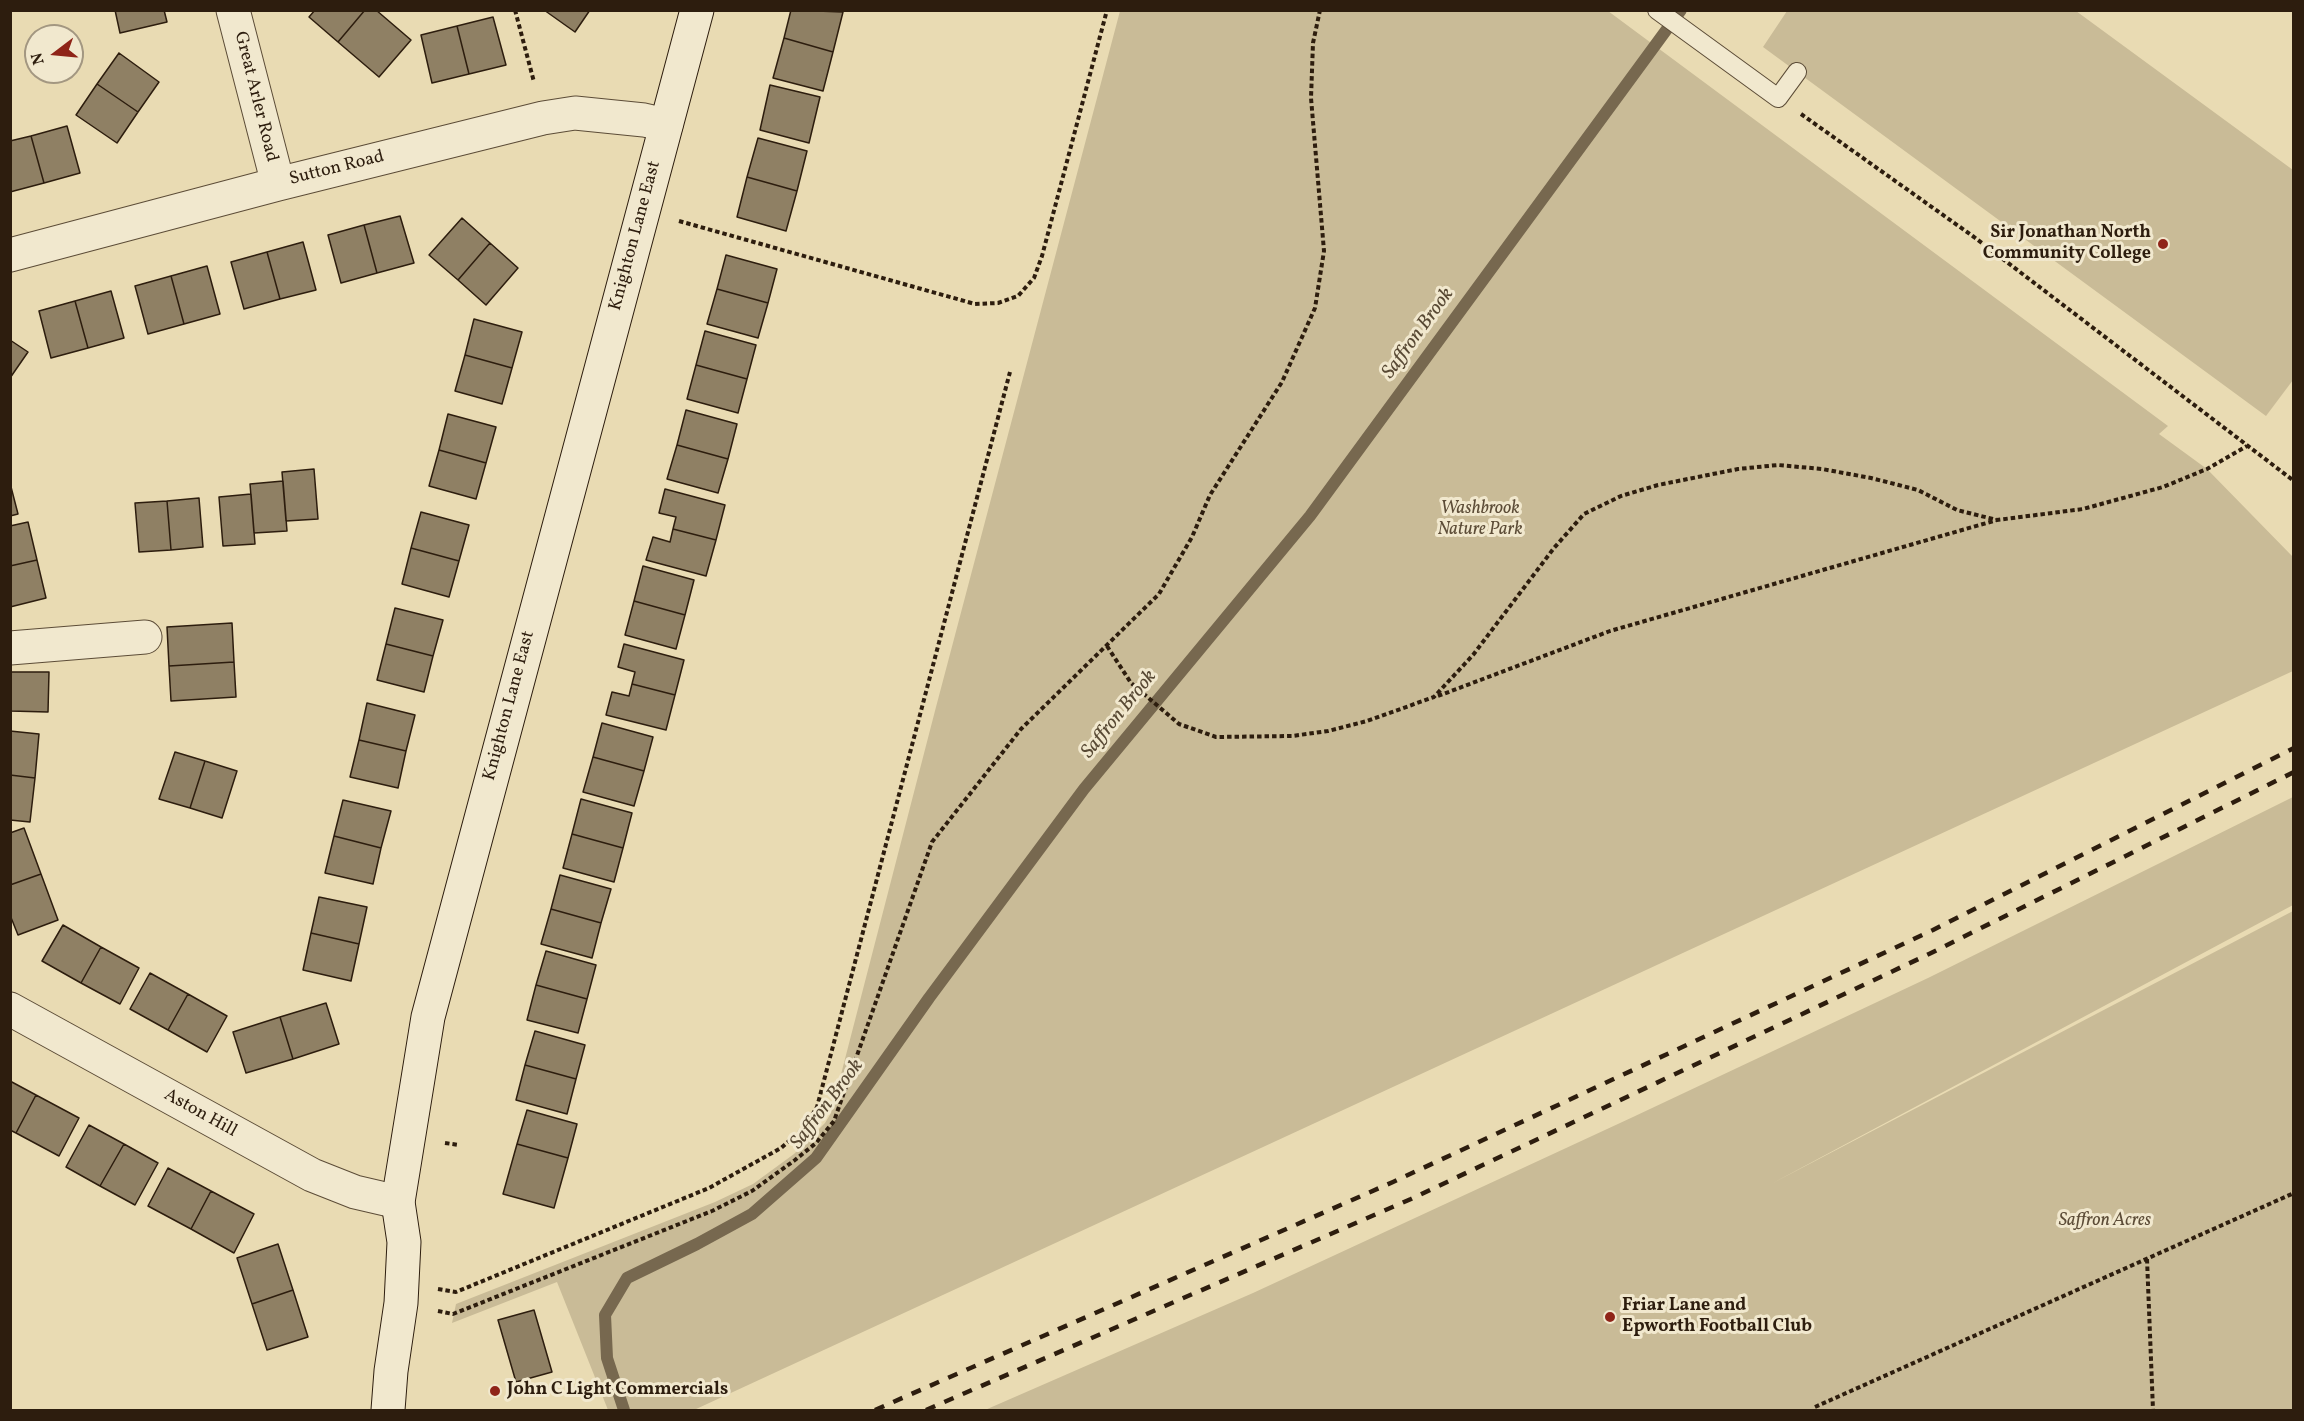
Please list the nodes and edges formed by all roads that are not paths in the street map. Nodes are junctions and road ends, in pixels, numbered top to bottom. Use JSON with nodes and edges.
{"nodes":[{"id":1,"x":233,"y":10,"type":"edge"},
{"id":2,"x":697,"y":10,"type":"edge"},
{"id":3,"x":1657,"y":10,"type":"edge"},
{"id":4,"x":1797,"y":72,"type":"dead end"},
{"id":5,"x":666,"y":125,"type":"junction"},
{"id":6,"x":278,"y":184,"type":"junction"},
{"id":7,"x":10,"y":255,"type":"edge"},
{"id":8,"x":145,"y":637,"type":"dead end"},
{"id":9,"x":10,"y":648,"type":"edge"},
{"id":10,"x":10,"y":1009,"type":"edge"},
{"id":11,"x":398,"y":1202,"type":"junction"},
{"id":12,"x":388,"y":1410,"type":"edge"}],
"edges":[{"from":1,"to":6,"type":"street","name":"Great Arler Road"},
{"from":2,"to":5,"type":"street","name":"Knighton Lane East"},
{"from":3,"to":4,"type":"lane"},
{"from":5,"to":6,"type":"street","name":"Sutton Road"},
{"from":5,"to":11,"type":"street","name":"Knighton Lane East"},
{"from":6,"to":7,"type":"street","name":"Sutton Road"},
{"from":8,"to":9,"type":"street"},
{"from":10,"to":11,"type":"street","name":"Aston Hill"},
{"from":11,"to":12,"type":"street","name":"Knighton Lane East"}]}
